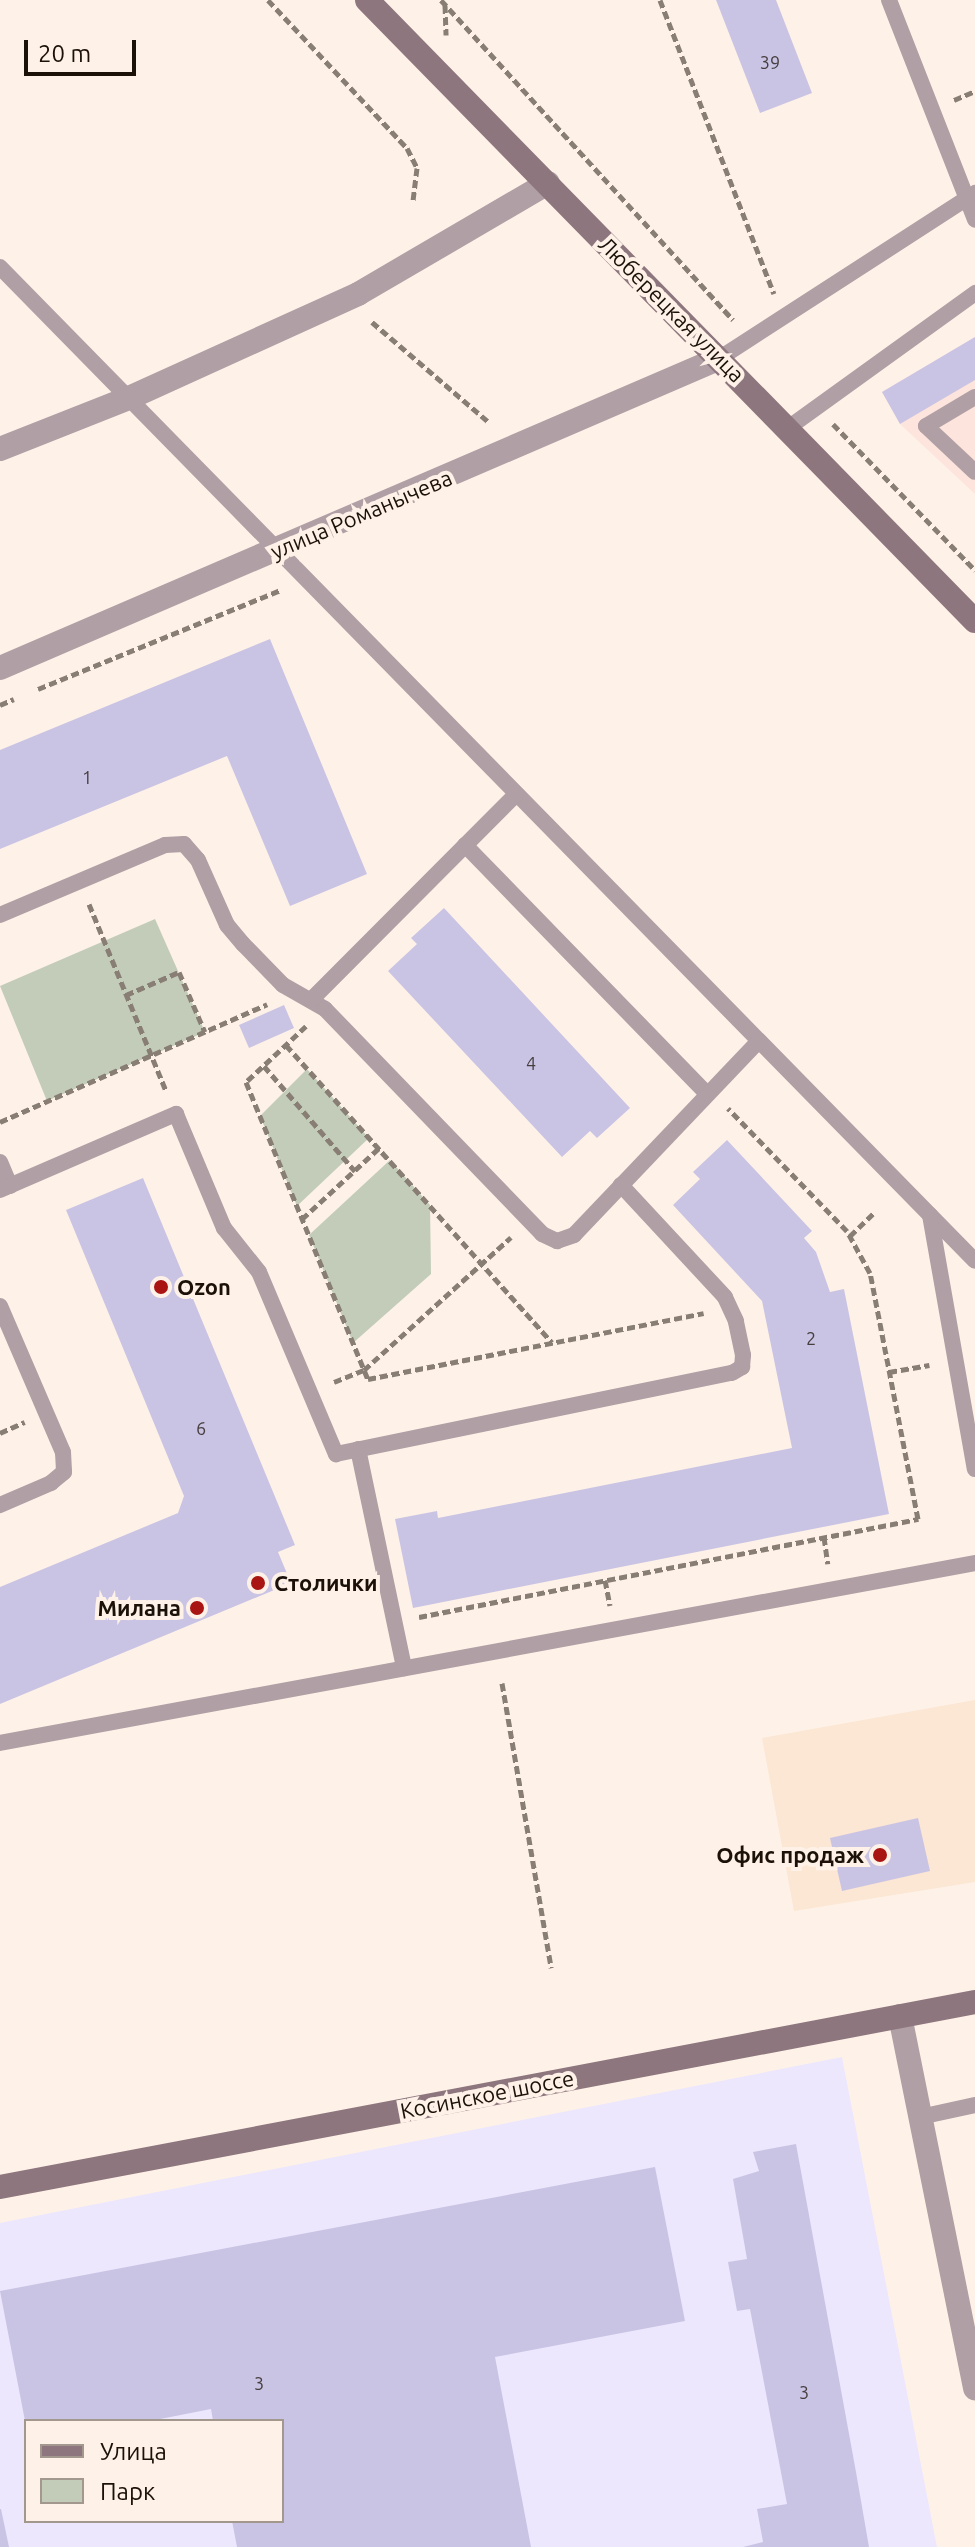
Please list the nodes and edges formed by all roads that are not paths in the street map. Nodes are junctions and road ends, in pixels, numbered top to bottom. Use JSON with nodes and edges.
{"nodes":[{"id":1,"x":367,"y":0,"type":"edge"},
{"id":2,"x":889,"y":0,"type":"edge"},
{"id":3,"x":548,"y":183,"type":"junction"},
{"id":4,"x":971,"y":196,"type":"edge"},
{"id":5,"x":975,"y":220,"type":"edge"},
{"id":6,"x":0,"y":267,"type":"edge"},
{"id":7,"x":975,"y":293,"type":"edge"},
{"id":8,"x":720,"y":358,"type":"junction"},
{"id":9,"x":975,"y":397,"type":"edge"},
{"id":10,"x":129,"y":398,"type":"junction"},
{"id":11,"x":788,"y":428,"type":"junction"},
{"id":12,"x":0,"y":449,"type":"edge"},
{"id":13,"x":975,"y":472,"type":"edge"},
{"id":14,"x":277,"y":550,"type":"junction"},
{"id":15,"x":975,"y":621,"type":"edge"},
{"id":16,"x":0,"y":668,"type":"edge"},
{"id":17,"x":516,"y":794,"type":"junction"},
{"id":18,"x":465,"y":845,"type":"junction"},
{"id":19,"x":0,"y":915,"type":"edge"},
{"id":20,"x":318,"y":1004,"type":"junction"},
{"id":21,"x":759,"y":1041,"type":"junction"},
{"id":22,"x":709,"y":1093,"type":"junction"},
{"id":23,"x":0,"y":1162,"type":"edge"},
{"id":24,"x":621,"y":1185,"type":"junction"},
{"id":25,"x":5,"y":1188,"type":"edge"},
{"id":26,"x":930,"y":1215,"type":"junction"},
{"id":27,"x":975,"y":1261,"type":"edge"},
{"id":28,"x":0,"y":1306,"type":"edge"},
{"id":29,"x":358,"y":1449,"type":"junction"},
{"id":30,"x":975,"y":1469,"type":"edge"},
{"id":31,"x":0,"y":1505,"type":"edge"},
{"id":32,"x":975,"y":1563,"type":"edge"},
{"id":33,"x":404,"y":1668,"type":"junction"},
{"id":34,"x":0,"y":1743,"type":"edge"},
{"id":35,"x":975,"y":2002,"type":"edge"},
{"id":36,"x":900,"y":2016,"type":"junction"},
{"id":37,"x":975,"y":2105,"type":"edge"},
{"id":38,"x":920,"y":2117,"type":"junction"},
{"id":39,"x":0,"y":2187,"type":"edge"},
{"id":40,"x":971,"y":2346,"type":"edge"},
{"id":41,"x":975,"y":2389,"type":"edge"}],
"edges":[{"from":1,"to":3,"type":"main road","name":"Люберецкая улица"},
{"from":2,"to":4,"type":"lane"},
{"from":3,"to":8,"type":"main road","name":"Люберецкая улица"},
{"from":3,"to":10,"type":"street"},
{"from":4,"to":5,"type":"lane"},
{"from":4,"to":8,"type":"lane"},
{"from":6,"to":10,"type":"lane"},
{"from":7,"to":11,"type":"lane"},
{"from":8,"to":11,"type":"main road","name":"Люберецкая улица"},
{"from":8,"to":14,"type":"street","name":"улица Романычева"},
{"from":9,"to":13,"type":"lane"},
{"from":10,"to":12,"type":"street"},
{"from":10,"to":14,"type":"lane"},
{"from":11,"to":15,"type":"main road","name":"Люберецкая улица"},
{"from":14,"to":16,"type":"street","name":"улица Романычева"},
{"from":14,"to":17,"type":"lane"},
{"from":17,"to":18,"type":"lane"},
{"from":17,"to":21,"type":"lane"},
{"from":18,"to":20,"type":"lane"},
{"from":18,"to":22,"type":"lane"},
{"from":19,"to":20,"type":"lane"},
{"from":20,"to":24,"type":"lane"},
{"from":21,"to":22,"type":"lane"},
{"from":21,"to":26,"type":"lane"},
{"from":22,"to":24,"type":"lane"},
{"from":23,"to":25,"type":"lane"},
{"from":24,"to":29,"type":"lane"},
{"from":25,"to":29,"type":"lane"},
{"from":26,"to":27,"type":"lane"},
{"from":26,"to":30,"type":"lane"},
{"from":28,"to":31,"type":"lane"},
{"from":29,"to":33,"type":"lane"},
{"from":32,"to":33,"type":"lane"},
{"from":33,"to":34,"type":"lane"},
{"from":35,"to":36,"type":"main road","name":"Косинское шоссе"},
{"from":36,"to":38,"type":"street"},
{"from":36,"to":39,"type":"main road","name":"Косинское шоссе"},
{"from":37,"to":38,"type":"lane"},
{"from":38,"to":40,"type":"street"},
{"from":40,"to":41,"type":"street"}]}
